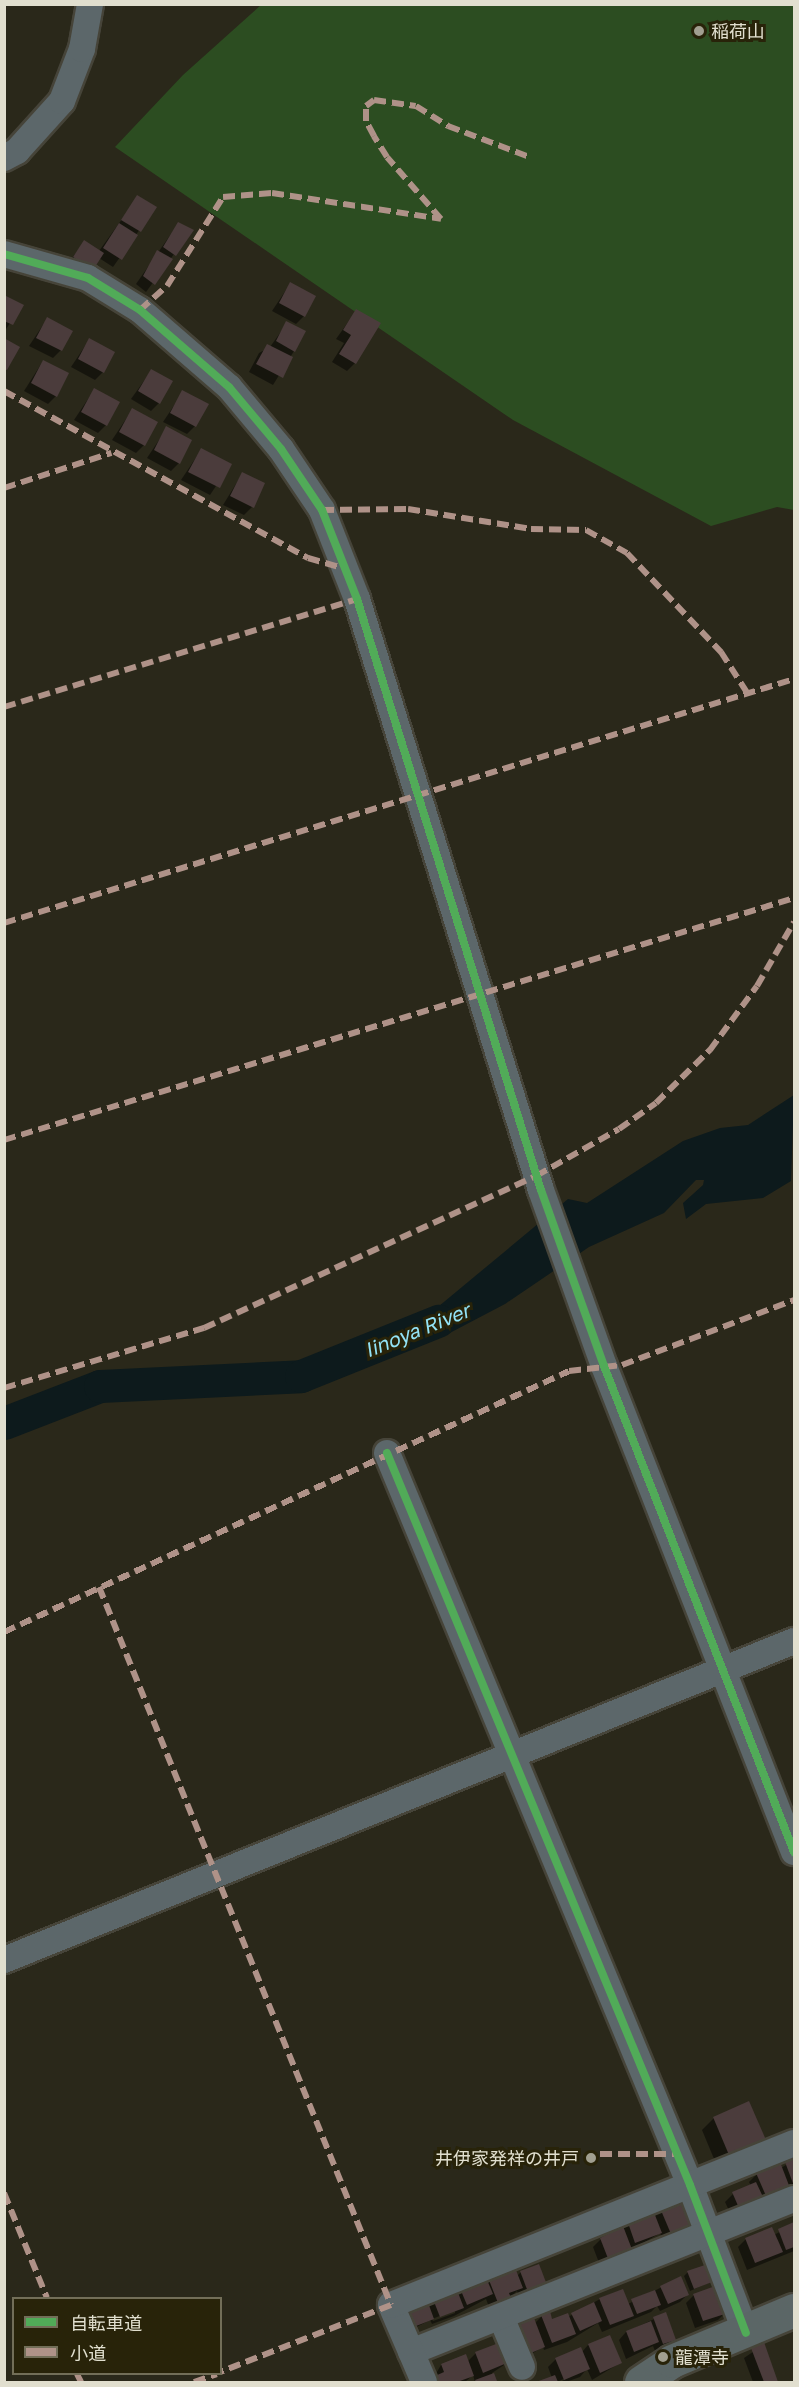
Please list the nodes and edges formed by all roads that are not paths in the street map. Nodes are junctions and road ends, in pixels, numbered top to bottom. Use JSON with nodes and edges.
{"nodes":[{"id":1,"x":90,"y":4,"type":"edge"},
{"id":2,"x":4,"y":158,"type":"edge"},
{"id":3,"x":4,"y":254,"type":"edge"},
{"id":4,"x":387,"y":1453,"type":"dead end"},
{"id":5,"x":795,"y":1641,"type":"edge"},
{"id":6,"x":723,"y":1670,"type":"junction"},
{"id":7,"x":512,"y":1755,"type":"junction"},
{"id":8,"x":795,"y":1852,"type":"edge"},
{"id":9,"x":4,"y":1960,"type":"edge"},
{"id":10,"x":795,"y":2143,"type":"edge"},
{"id":11,"x":690,"y":2186,"type":"junction"},
{"id":12,"x":795,"y":2199,"type":"edge"},
{"id":13,"x":708,"y":2235,"type":"junction"},
{"id":14,"x":795,"y":2310,"type":"edge"},
{"id":15,"x":501,"y":2317,"type":"junction"},
{"id":16,"x":746,"y":2333,"type":"junction"},
{"id":17,"x":411,"y":2352,"type":"junction"},
{"id":18,"x":522,"y":2367,"type":"dead end"},
{"id":19,"x":424,"y":2382,"type":"edge"},
{"id":20,"x":641,"y":2382,"type":"edge"}],
"edges":[{"from":1,"to":2,"type":"street"},
{"from":3,"to":6,"type":"street"},
{"from":4,"to":7,"type":"street"},
{"from":5,"to":6,"type":"street"},
{"from":6,"to":7,"type":"street"},
{"from":6,"to":8,"type":"street"},
{"from":7,"to":9,"type":"street"},
{"from":7,"to":11,"type":"street"},
{"from":10,"to":11,"type":"street"},
{"from":11,"to":13,"type":"street"},
{"from":11,"to":17,"type":"street"},
{"from":12,"to":13,"type":"street"},
{"from":13,"to":15,"type":"street"},
{"from":13,"to":16,"type":"street"},
{"from":14,"to":16,"type":"main road"},
{"from":15,"to":17,"type":"street"},
{"from":15,"to":18,"type":"street"},
{"from":16,"to":20,"type":"main road"},
{"from":17,"to":19,"type":"street"}]}
